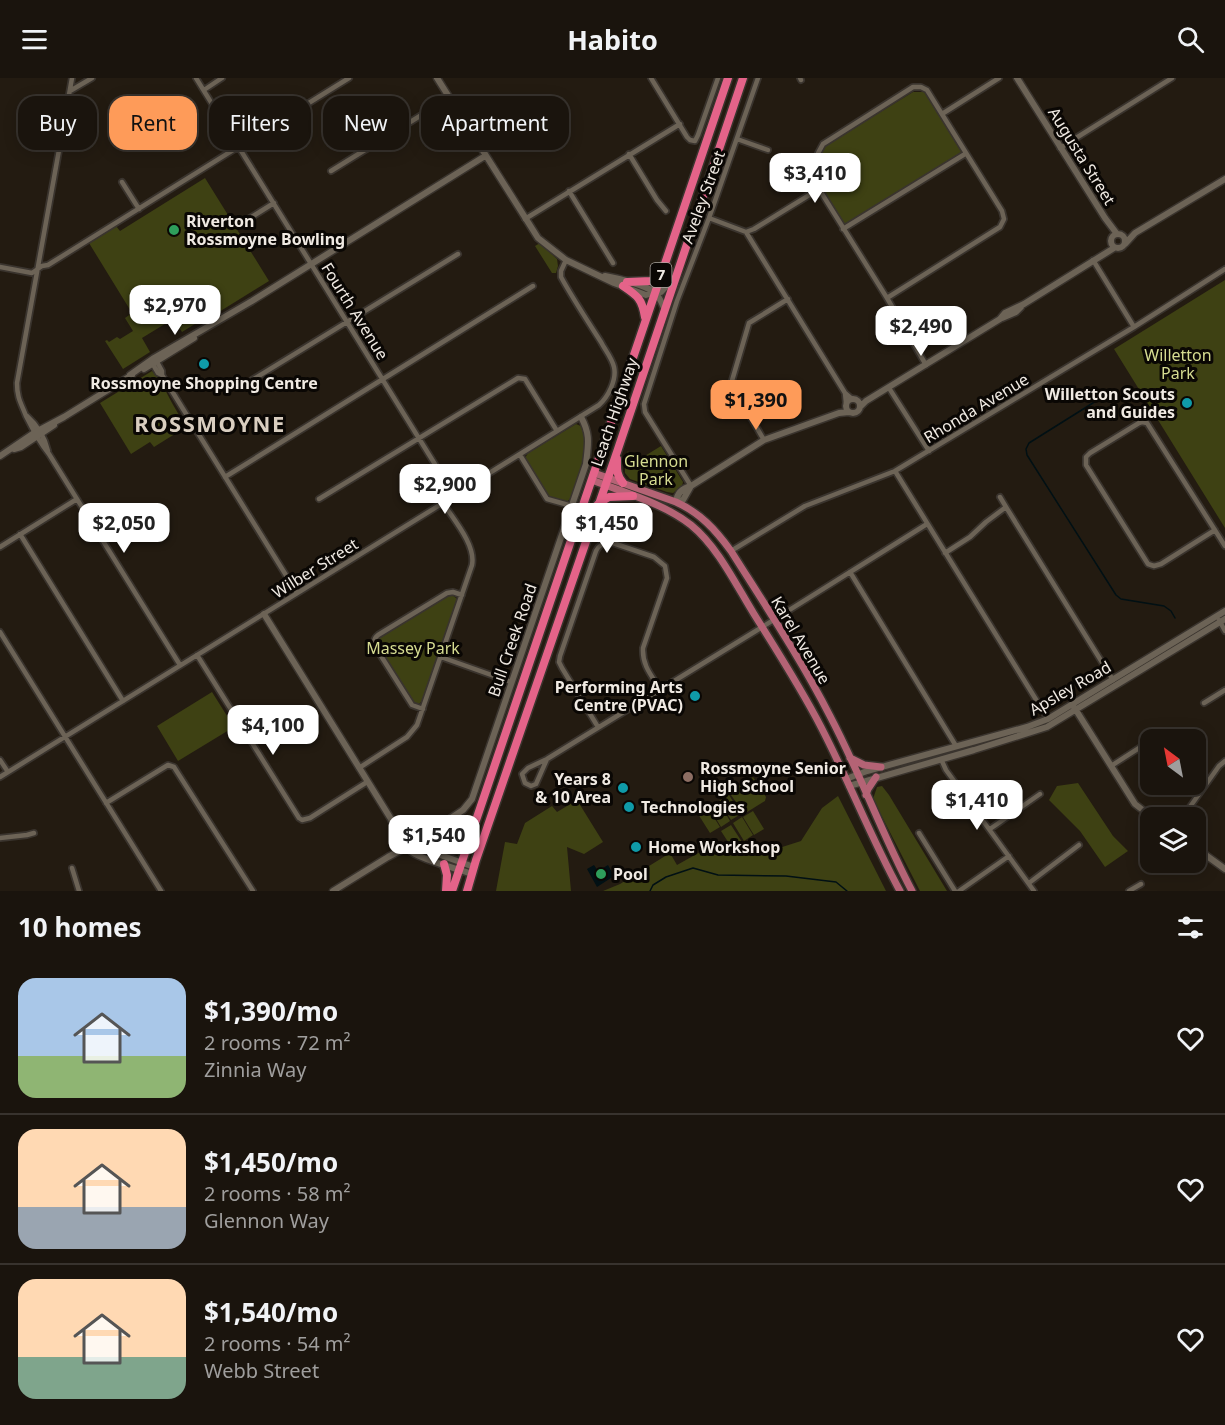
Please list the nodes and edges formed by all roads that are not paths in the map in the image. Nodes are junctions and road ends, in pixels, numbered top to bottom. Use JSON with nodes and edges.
{"nodes":[{"id":1,"x":72,"y":78,"type":"edge"},
{"id":2,"x":92,"y":78,"type":"edge"},
{"id":3,"x":196,"y":78,"type":"edge"},
{"id":4,"x":222,"y":78,"type":"edge"},
{"id":5,"x":349,"y":78,"type":"edge"},
{"id":6,"x":437,"y":78,"type":"edge"},
{"id":7,"x":651,"y":78,"type":"edge"},
{"id":8,"x":718,"y":78,"type":"edge"},
{"id":9,"x":728,"y":78,"type":"edge"},
{"id":10,"x":743,"y":78,"type":"edge"},
{"id":11,"x":758,"y":78,"type":"edge"},
{"id":12,"x":999,"y":78,"type":"edge"},
{"id":13,"x":1017,"y":78,"type":"edge"},
{"id":14,"x":1172,"y":78,"type":"edge"},
{"id":15,"x":204,"y":90,"type":"junction"},
{"id":16,"x":70,"y":91,"type":"junction"},
{"id":17,"x":448,"y":96,"type":"edge"},
{"id":18,"x":209,"y":98,"type":"edge"},
{"id":19,"x":311,"y":102,"type":"edge"},
{"id":20,"x":942,"y":114,"type":"junction"},
{"id":21,"x":421,"y":115,"type":"edge"},
{"id":22,"x":680,"y":124,"type":"junction"},
{"id":23,"x":737,"y":139,"type":"junction"},
{"id":24,"x":1060,"y":148,"type":"junction"},
{"id":25,"x":234,"y":150,"type":"edge"},
{"id":26,"x":241,"y":150,"type":"edge"},
{"id":27,"x":481,"y":150,"type":"edge"},
{"id":28,"x":768,"y":150,"type":"dead end"},
{"id":29,"x":629,"y":154,"type":"junction"},
{"id":30,"x":965,"y":154,"type":"junction"},
{"id":31,"x":485,"y":156,"type":"junction"},
{"id":32,"x":331,"y":171,"type":"dead end"},
{"id":33,"x":1225,"y":179,"type":"edge"},
{"id":34,"x":122,"y":182,"type":"dead end"},
{"id":35,"x":819,"y":189,"type":"junction"},
{"id":36,"x":569,"y":191,"type":"junction"},
{"id":37,"x":274,"y":203,"type":"junction"},
{"id":38,"x":139,"y":209,"type":"junction"},
{"id":39,"x":666,"y":211,"type":"dead end"},
{"id":40,"x":709,"y":218,"type":"junction"},
{"id":41,"x":525,"y":219,"type":"junction"},
{"id":42,"x":242,"y":223,"type":"dead end"},
{"id":43,"x":843,"y":228,"type":"junction"},
{"id":44,"x":746,"y":232,"type":"junction"},
{"id":45,"x":1135,"y":233,"type":"junction"},
{"id":46,"x":1115,"y":239,"type":"junction"},
{"id":47,"x":1125,"y":244,"type":"junction"},
{"id":48,"x":458,"y":254,"type":"dead end"},
{"id":49,"x":1096,"y":258,"type":"junction"},
{"id":50,"x":566,"y":260,"type":"junction"},
{"id":51,"x":613,"y":263,"type":"dead end"},
{"id":52,"x":311,"y":264,"type":"junction"},
{"id":53,"x":0,"y":267,"type":"edge"},
{"id":54,"x":38,"y":270,"type":"junction"},
{"id":55,"x":1225,"y":270,"type":"edge"},
{"id":56,"x":676,"y":275,"type":"junction"},
{"id":57,"x":660,"y":276,"type":"junction"},
{"id":58,"x":625,"y":284,"type":"junction"},
{"id":59,"x":533,"y":286,"type":"dead end"},
{"id":60,"x":655,"y":292,"type":"junction"},
{"id":61,"x":887,"y":298,"type":"junction"},
{"id":62,"x":788,"y":299,"type":"junction"},
{"id":63,"x":664,"y":310,"type":"junction"},
{"id":64,"x":646,"y":321,"type":"junction"},
{"id":65,"x":347,"y":322,"type":"junction"},
{"id":66,"x":1134,"y":327,"type":"junction"},
{"id":67,"x":154,"y":361,"type":"junction"},
{"id":68,"x":926,"y":365,"type":"junction"},
{"id":69,"x":383,"y":379,"type":"junction"},
{"id":70,"x":252,"y":381,"type":"dead end"},
{"id":71,"x":889,"y":388,"type":"junction"},
{"id":72,"x":854,"y":404,"type":"junction"},
{"id":73,"x":581,"y":417,"type":"junction"},
{"id":74,"x":557,"y":431,"type":"junction"},
{"id":75,"x":37,"y":433,"type":"junction"},
{"id":76,"x":419,"y":438,"type":"junction"},
{"id":77,"x":764,"y":440,"type":"junction"},
{"id":78,"x":618,"y":449,"type":"junction"},
{"id":79,"x":928,"y":451,"type":"junction"},
{"id":80,"x":519,"y":455,"type":"junction"},
{"id":81,"x":0,"y":456,"type":"edge"},
{"id":82,"x":895,"y":471,"type":"junction"},
{"id":83,"x":225,"y":477,"type":"junction"},
{"id":84,"x":593,"y":477,"type":"junction"},
{"id":85,"x":606,"y":481,"type":"junction"},
{"id":86,"x":623,"y":483,"type":"junction"},
{"id":87,"x":691,"y":486,"type":"junction"},
{"id":88,"x":454,"y":495,"type":"junction"},
{"id":89,"x":633,"y":496,"type":"junction"},
{"id":90,"x":1000,"y":497,"type":"dead end"},
{"id":91,"x":319,"y":499,"type":"dead end"},
{"id":92,"x":77,"y":500,"type":"junction"},
{"id":93,"x":676,"y":502,"type":"junction"},
{"id":94,"x":444,"y":503,"type":"junction"},
{"id":95,"x":598,"y":504,"type":"junction"},
{"id":96,"x":572,"y":506,"type":"junction"},
{"id":97,"x":660,"y":507,"type":"junction"},
{"id":98,"x":1006,"y":507,"type":"junction"},
{"id":99,"x":680,"y":517,"type":"junction"},
{"id":100,"x":927,"y":524,"type":"junction"},
{"id":101,"x":1215,"y":530,"type":"junction"},
{"id":102,"x":20,"y":534,"type":"junction"},
{"id":103,"x":1225,"y":546,"type":"edge"},
{"id":104,"x":0,"y":547,"type":"edge"},
{"id":105,"x":731,"y":551,"type":"junction"},
{"id":106,"x":945,"y":553,"type":"junction"},
{"id":107,"x":850,"y":572,"type":"junction"},
{"id":108,"x":297,"y":593,"type":"junction"},
{"id":109,"x":462,"y":595,"type":"junction"},
{"id":110,"x":1225,"y":611,"type":"edge"},
{"id":111,"x":264,"y":614,"type":"junction"},
{"id":112,"x":1220,"y":619,"type":"edge"},
{"id":113,"x":774,"y":620,"type":"junction"},
{"id":114,"x":762,"y":627,"type":"junction"},
{"id":115,"x":1225,"y":631,"type":"edge"},
{"id":116,"x":0,"y":632,"type":"edge"},
{"id":117,"x":197,"y":655,"type":"junction"},
{"id":118,"x":441,"y":657,"type":"junction"},
{"id":119,"x":180,"y":665,"type":"junction"},
{"id":120,"x":511,"y":682,"type":"junction"},
{"id":121,"x":1114,"y":682,"type":"junction"},
{"id":122,"x":660,"y":689,"type":"junction"},
{"id":123,"x":1225,"y":690,"type":"edge"},
{"id":124,"x":123,"y":701,"type":"junction"},
{"id":125,"x":1204,"y":703,"type":"dead end"},
{"id":126,"x":1075,"y":707,"type":"junction"},
{"id":127,"x":423,"y":709,"type":"junction"},
{"id":128,"x":1048,"y":719,"type":"junction"},
{"id":129,"x":598,"y":727,"type":"junction"},
{"id":130,"x":65,"y":737,"type":"junction"},
{"id":131,"x":956,"y":746,"type":"junction"},
{"id":132,"x":1140,"y":747,"type":"edge"},
{"id":133,"x":850,"y":758,"type":"junction"},
{"id":134,"x":547,"y":759,"type":"junction"},
{"id":135,"x":942,"y":759,"type":"junction"},
{"id":136,"x":0,"y":760,"type":"edge"},
{"id":137,"x":1225,"y":761,"type":"edge"},
{"id":138,"x":1111,"y":766,"type":"junction"},
{"id":139,"x":881,"y":767,"type":"junction"},
{"id":140,"x":359,"y":768,"type":"junction"},
{"id":141,"x":8,"y":772,"type":"junction"},
{"id":142,"x":857,"y":774,"type":"junction"},
{"id":143,"x":0,"y":777,"type":"edge"},
{"id":144,"x":876,"y":777,"type":"junction"},
{"id":145,"x":367,"y":782,"type":"junction"},
{"id":146,"x":861,"y":782,"type":"junction"},
{"id":147,"x":847,"y":783,"type":"junction"},
{"id":148,"x":1040,"y":794,"type":"dead end"},
{"id":149,"x":866,"y":795,"type":"junction"},
{"id":150,"x":106,"y":803,"type":"junction"},
{"id":151,"x":1190,"y":807,"type":"edge"},
{"id":152,"x":1140,"y":808,"type":"edge"},
{"id":153,"x":442,"y":824,"type":"dead end"},
{"id":154,"x":990,"y":829,"type":"junction"},
{"id":155,"x":34,"y":833,"type":"dead end"},
{"id":156,"x":919,"y":833,"type":"dead end"},
{"id":157,"x":0,"y":838,"type":"edge"},
{"id":158,"x":407,"y":843,"type":"junction"},
{"id":159,"x":1079,"y":845,"type":"dead end"},
{"id":160,"x":466,"y":850,"type":"junction"},
{"id":161,"x":431,"y":852,"type":"junction"},
{"id":162,"x":1206,"y":855,"type":"edge"},
{"id":163,"x":1009,"y":856,"type":"junction"},
{"id":164,"x":444,"y":864,"type":"junction"},
{"id":165,"x":460,"y":866,"type":"junction"},
{"id":166,"x":72,"y":868,"type":"dead end"},
{"id":167,"x":1225,"y":869,"type":"edge"},
{"id":168,"x":473,"y":871,"type":"junction"},
{"id":169,"x":1029,"y":883,"type":"junction"},
{"id":170,"x":1141,"y":884,"type":"dead end"},
{"id":171,"x":79,"y":891,"type":"edge"},
{"id":172,"x":161,"y":891,"type":"edge"},
{"id":173,"x":253,"y":891,"type":"edge"},
{"id":174,"x":333,"y":891,"type":"edge"},
{"id":175,"x":446,"y":891,"type":"edge"},
{"id":176,"x":452,"y":891,"type":"edge"},
{"id":177,"x":467,"y":891,"type":"edge"},
{"id":178,"x":900,"y":891,"type":"edge"},
{"id":179,"x":912,"y":891,"type":"edge"},
{"id":180,"x":955,"y":891,"type":"edge"},
{"id":181,"x":960,"y":891,"type":"edge"},
{"id":182,"x":1034,"y":891,"type":"edge"},
{"id":183,"x":1129,"y":891,"type":"edge"}],
"edges":[{"from":1,"to":16,"type":"street"},
{"from":2,"to":16,"type":"street"},
{"from":3,"to":15,"type":"street","name":"Fourth Avenue"},
{"from":4,"to":15,"type":"street"},
{"from":5,"to":19,"type":"street"},
{"from":6,"to":17,"type":"street"},
{"from":7,"to":22,"type":"street"},
{"from":8,"to":22,"type":"street"},
{"from":9,"to":57,"type":"highway","name":"Leach Highway","number":"7"},
{"from":10,"to":56,"type":"highway","name":"Leach Highway","number":"7"},
{"from":11,"to":23,"type":"street","name":"Aveley Street"},
{"from":12,"to":20,"type":"street"},
{"from":13,"to":24,"type":"street","name":"Augusta Street"},
{"from":14,"to":24,"type":"street"},
{"from":15,"to":18,"type":"street","name":"Fourth Avenue"},
{"from":16,"to":54,"type":"street"},
{"from":20,"to":30,"type":"street"},
{"from":20,"to":35,"type":"street"},
{"from":21,"to":32,"type":"street"},
{"from":22,"to":29,"type":"street"},
{"from":23,"to":28,"type":"street"},
{"from":23,"to":40,"type":"street","name":"Aveley Street"},
{"from":24,"to":46,"type":"street","name":"Augusta Street"},
{"from":25,"to":38,"type":"street"},
{"from":26,"to":37,"type":"street","name":"Fourth Avenue"},
{"from":27,"to":31,"type":"street"},
{"from":29,"to":36,"type":"street"},
{"from":29,"to":39,"type":"street"},
{"from":30,"to":43,"type":"street"},
{"from":30,"to":61,"type":"street"},
{"from":31,"to":41,"type":"street"},
{"from":31,"to":52,"type":"street"},
{"from":33,"to":45,"type":"street"},
{"from":34,"to":38,"type":"street"},
{"from":35,"to":43,"type":"street"},
{"from":35,"to":44,"type":"street"},
{"from":36,"to":41,"type":"street"},
{"from":36,"to":51,"type":"street"},
{"from":37,"to":42,"type":"street"},
{"from":37,"to":52,"type":"street","name":"Fourth Avenue"},
{"from":38,"to":54,"type":"street"},
{"from":40,"to":44,"type":"street"},
{"from":40,"to":87,"type":"street","name":"Aveley Street"},
{"from":41,"to":50,"type":"street"},
{"from":43,"to":61,"type":"street"},
{"from":44,"to":62,"type":"street"},
{"from":45,"to":46,"type":"street"},
{"from":45,"to":47,"type":"street"},
{"from":46,"to":47,"type":"street","name":"Augusta Street"},
{"from":46,"to":47,"type":"street"},
{"from":46,"to":49,"type":"street"},
{"from":48,"to":65,"type":"street"},
{"from":49,"to":66,"type":"street"},
{"from":49,"to":68,"type":"street"},
{"from":50,"to":58,"type":"street"},
{"from":50,"to":73,"type":"street","name":"Wilber Street"},
{"from":52,"to":65,"type":"street","name":"Fourth Avenue"},
{"from":52,"to":67,"type":"street"},
{"from":53,"to":54,"type":"street"},
{"from":54,"to":75,"type":"street"},
{"from":55,"to":66,"type":"street","name":"Rhonda Avenue"},
{"from":56,"to":60,"type":"street"},
{"from":56,"to":63,"type":"highway","name":"Leach Highway","number":"7"},
{"from":57,"to":58,"type":"highway"},
{"from":57,"to":60,"type":"highway","name":"Leach Highway","number":"7"},
{"from":58,"to":60,"type":"street"},
{"from":58,"to":64,"type":"highway"},
{"from":59,"to":69,"type":"street"},
{"from":60,"to":63,"type":"street"},
{"from":60,"to":64,"type":"highway","name":"Leach Highway","number":"7"},
{"from":61,"to":68,"type":"street"},
{"from":62,"to":72,"type":"street"},
{"from":62,"to":77,"type":"street"},
{"from":63,"to":78,"type":"highway","name":"Leach Highway","number":"7"},
{"from":64,"to":84,"type":"highway","name":"Leach Highway","number":"7"},
{"from":65,"to":69,"type":"street","name":"Fourth Avenue"},
{"from":65,"to":70,"type":"street"},
{"from":66,"to":79,"type":"street","name":"Rhonda Avenue"},
{"from":67,"to":75,"type":"street"},
{"from":67,"to":83,"type":"street"},
{"from":68,"to":71,"type":"street"},
{"from":69,"to":76,"type":"street","name":"Fourth Avenue"},
{"from":69,"to":83,"type":"street"},
{"from":71,"to":72,"type":"street"},
{"from":71,"to":79,"type":"street"},
{"from":72,"to":77,"type":"street"},
{"from":73,"to":74,"type":"street","name":"Wilber Street"},
{"from":73,"to":96,"type":"street","name":"Bull Creek Road"},
{"from":74,"to":76,"type":"street"},
{"from":74,"to":80,"type":"street","name":"Wilber Street"},
{"from":75,"to":81,"type":"street"},
{"from":75,"to":92,"type":"street"},
{"from":76,"to":88,"type":"street","name":"Fourth Avenue"},
{"from":76,"to":91,"type":"street"},
{"from":77,"to":87,"type":"street"},
{"from":78,"to":85,"type":"highway","name":"Leach Highway","number":"7"},
{"from":78,"to":86,"type":"highway"},
{"from":79,"to":82,"type":"street","name":"Rhonda Avenue"},
{"from":80,"to":88,"type":"street","name":"Wilber Street"},
{"from":80,"to":96,"type":"street"},
{"from":82,"to":100,"type":"street"},
{"from":82,"to":105,"type":"street","name":"Rhonda Avenue"},
{"from":83,"to":108,"type":"street"},
{"from":84,"to":85,"type":"main road","name":"Karel Avenue"},
{"from":84,"to":160,"type":"highway","name":"Leach Highway","number":"7"},
{"from":85,"to":86,"type":"main road","name":"Karel Avenue"},
{"from":85,"to":89,"type":"main road","name":"Karel Avenue"},
{"from":85,"to":95,"type":"highway","name":"Leach Highway","number":"7"},
{"from":86,"to":93,"type":"main road","name":"Karel Avenue"},
{"from":87,"to":93,"type":"street"},
{"from":88,"to":94,"type":"street","name":"Wilber Street"},
{"from":89,"to":95,"type":"highway"},
{"from":89,"to":97,"type":"main road","name":"Karel Avenue"},
{"from":90,"to":98,"type":"street"},
{"from":92,"to":102,"type":"street"},
{"from":92,"to":119,"type":"street"},
{"from":93,"to":97,"type":"main road"},
{"from":93,"to":99,"type":"main road"},
{"from":93,"to":105,"type":"main road","name":"Karel Avenue"},
{"from":94,"to":108,"type":"street","name":"Wilber Street"},
{"from":94,"to":109,"type":"street"},
{"from":95,"to":168,"type":"highway","name":"Leach Highway","number":"7"},
{"from":96,"to":120,"type":"street","name":"Bull Creek Road"},
{"from":97,"to":99,"type":"main road","name":"Karel Avenue"},
{"from":98,"to":106,"type":"street"},
{"from":98,"to":121,"type":"street"},
{"from":99,"to":114,"type":"main road","name":"Karel Avenue"},
{"from":100,"to":106,"type":"street"},
{"from":100,"to":107,"type":"street"},
{"from":101,"to":101,"type":"street"},
{"from":101,"to":103,"type":"street"},
{"from":102,"to":104,"type":"street"},
{"from":102,"to":124,"type":"street"},
{"from":105,"to":113,"type":"main road","name":"Karel Avenue"},
{"from":106,"to":128,"type":"street"},
{"from":107,"to":113,"type":"street"},
{"from":107,"to":131,"type":"street"},
{"from":108,"to":111,"type":"street","name":"Wilber Street"},
{"from":109,"to":118,"type":"street"},
{"from":109,"to":127,"type":"street"},
{"from":110,"to":112,"type":"street","name":"Apsley Road"},
{"from":111,"to":117,"type":"street","name":"Wilber Street"},
{"from":111,"to":140,"type":"street"},
{"from":112,"to":115,"type":"street"},
{"from":112,"to":121,"type":"street","name":"Apsley Road"},
{"from":113,"to":114,"type":"street"},
{"from":113,"to":133,"type":"main road","name":"Karel Avenue"},
{"from":114,"to":122,"type":"street"},
{"from":114,"to":147,"type":"main road","name":"Karel Avenue"},
{"from":116,"to":130,"type":"street"},
{"from":117,"to":119,"type":"street","name":"Wilber Street"},
{"from":117,"to":145,"type":"street"},
{"from":118,"to":120,"type":"street"},
{"from":118,"to":127,"type":"street"},
{"from":119,"to":124,"type":"street","name":"Wilber Street"},
{"from":120,"to":153,"type":"street","name":"Bull Creek Road"},
{"from":121,"to":126,"type":"street","name":"Apsley Road"},
{"from":122,"to":129,"type":"street"},
{"from":122,"to":129,"type":"street"},
{"from":123,"to":125,"type":"street"},
{"from":124,"to":130,"type":"street","name":"Wilber Street"},
{"from":126,"to":128,"type":"street","name":"Apsley Road"},
{"from":126,"to":135,"type":"street","name":"Apsley Road"},
{"from":126,"to":138,"type":"street"},
{"from":127,"to":140,"type":"street"},
{"from":128,"to":131,"type":"street","name":"Apsley Road"},
{"from":129,"to":134,"type":"street"},
{"from":130,"to":141,"type":"street","name":"Wilber Street"},
{"from":130,"to":150,"type":"street"},
{"from":131,"to":139,"type":"street","name":"Apsley Road"},
{"from":132,"to":138,"type":"street"},
{"from":133,"to":139,"type":"main road"},
{"from":133,"to":142,"type":"main road","name":"Karel Avenue"},
{"from":134,"to":134,"type":"street"},
{"from":135,"to":144,"type":"street","name":"Apsley Road"},
{"from":135,"to":154,"type":"street"},
{"from":136,"to":141,"type":"street"},
{"from":137,"to":151,"type":"street"},
{"from":138,"to":152,"type":"street"},
{"from":139,"to":142,"type":"street","name":"Apsley Road"},
{"from":140,"to":145,"type":"street"},
{"from":141,"to":143,"type":"street","name":"Wilber Street"},
{"from":142,"to":146,"type":"main road","name":"Karel Avenue"},
{"from":142,"to":147,"type":"street","name":"Apsley Road"},
{"from":144,"to":146,"type":"street","name":"Apsley Road"},
{"from":144,"to":149,"type":"main road"},
{"from":145,"to":158,"type":"street"},
{"from":146,"to":147,"type":"street","name":"Apsley Road"},
{"from":146,"to":149,"type":"main road","name":"Karel Avenue"},
{"from":147,"to":178,"type":"main road","name":"Karel Avenue"},
{"from":148,"to":154,"type":"street"},
{"from":149,"to":179,"type":"main road","name":"Karel Avenue"},
{"from":150,"to":172,"type":"street"},
{"from":150,"to":173,"type":"street"},
{"from":154,"to":163,"type":"street"},
{"from":155,"to":157,"type":"street"},
{"from":156,"to":180,"type":"street"},
{"from":158,"to":161,"type":"street"},
{"from":158,"to":164,"type":"street"},
{"from":158,"to":174,"type":"street"},
{"from":159,"to":169,"type":"street"},
{"from":160,"to":161,"type":"street"},
{"from":160,"to":165,"type":"highway","name":"Leach Highway","number":"7"},
{"from":161,"to":165,"type":"street"},
{"from":162,"to":167,"type":"street"},
{"from":163,"to":169,"type":"street"},
{"from":163,"to":181,"type":"street"},
{"from":164,"to":165,"type":"street"},
{"from":164,"to":175,"type":"highway"},
{"from":165,"to":168,"type":"street"},
{"from":165,"to":176,"type":"highway","name":"Leach Highway","number":"7"},
{"from":166,"to":171,"type":"street"},
{"from":168,"to":177,"type":"highway","name":"Leach Highway","number":"7"},
{"from":169,"to":182,"type":"street"},
{"from":170,"to":183,"type":"street"}]}
